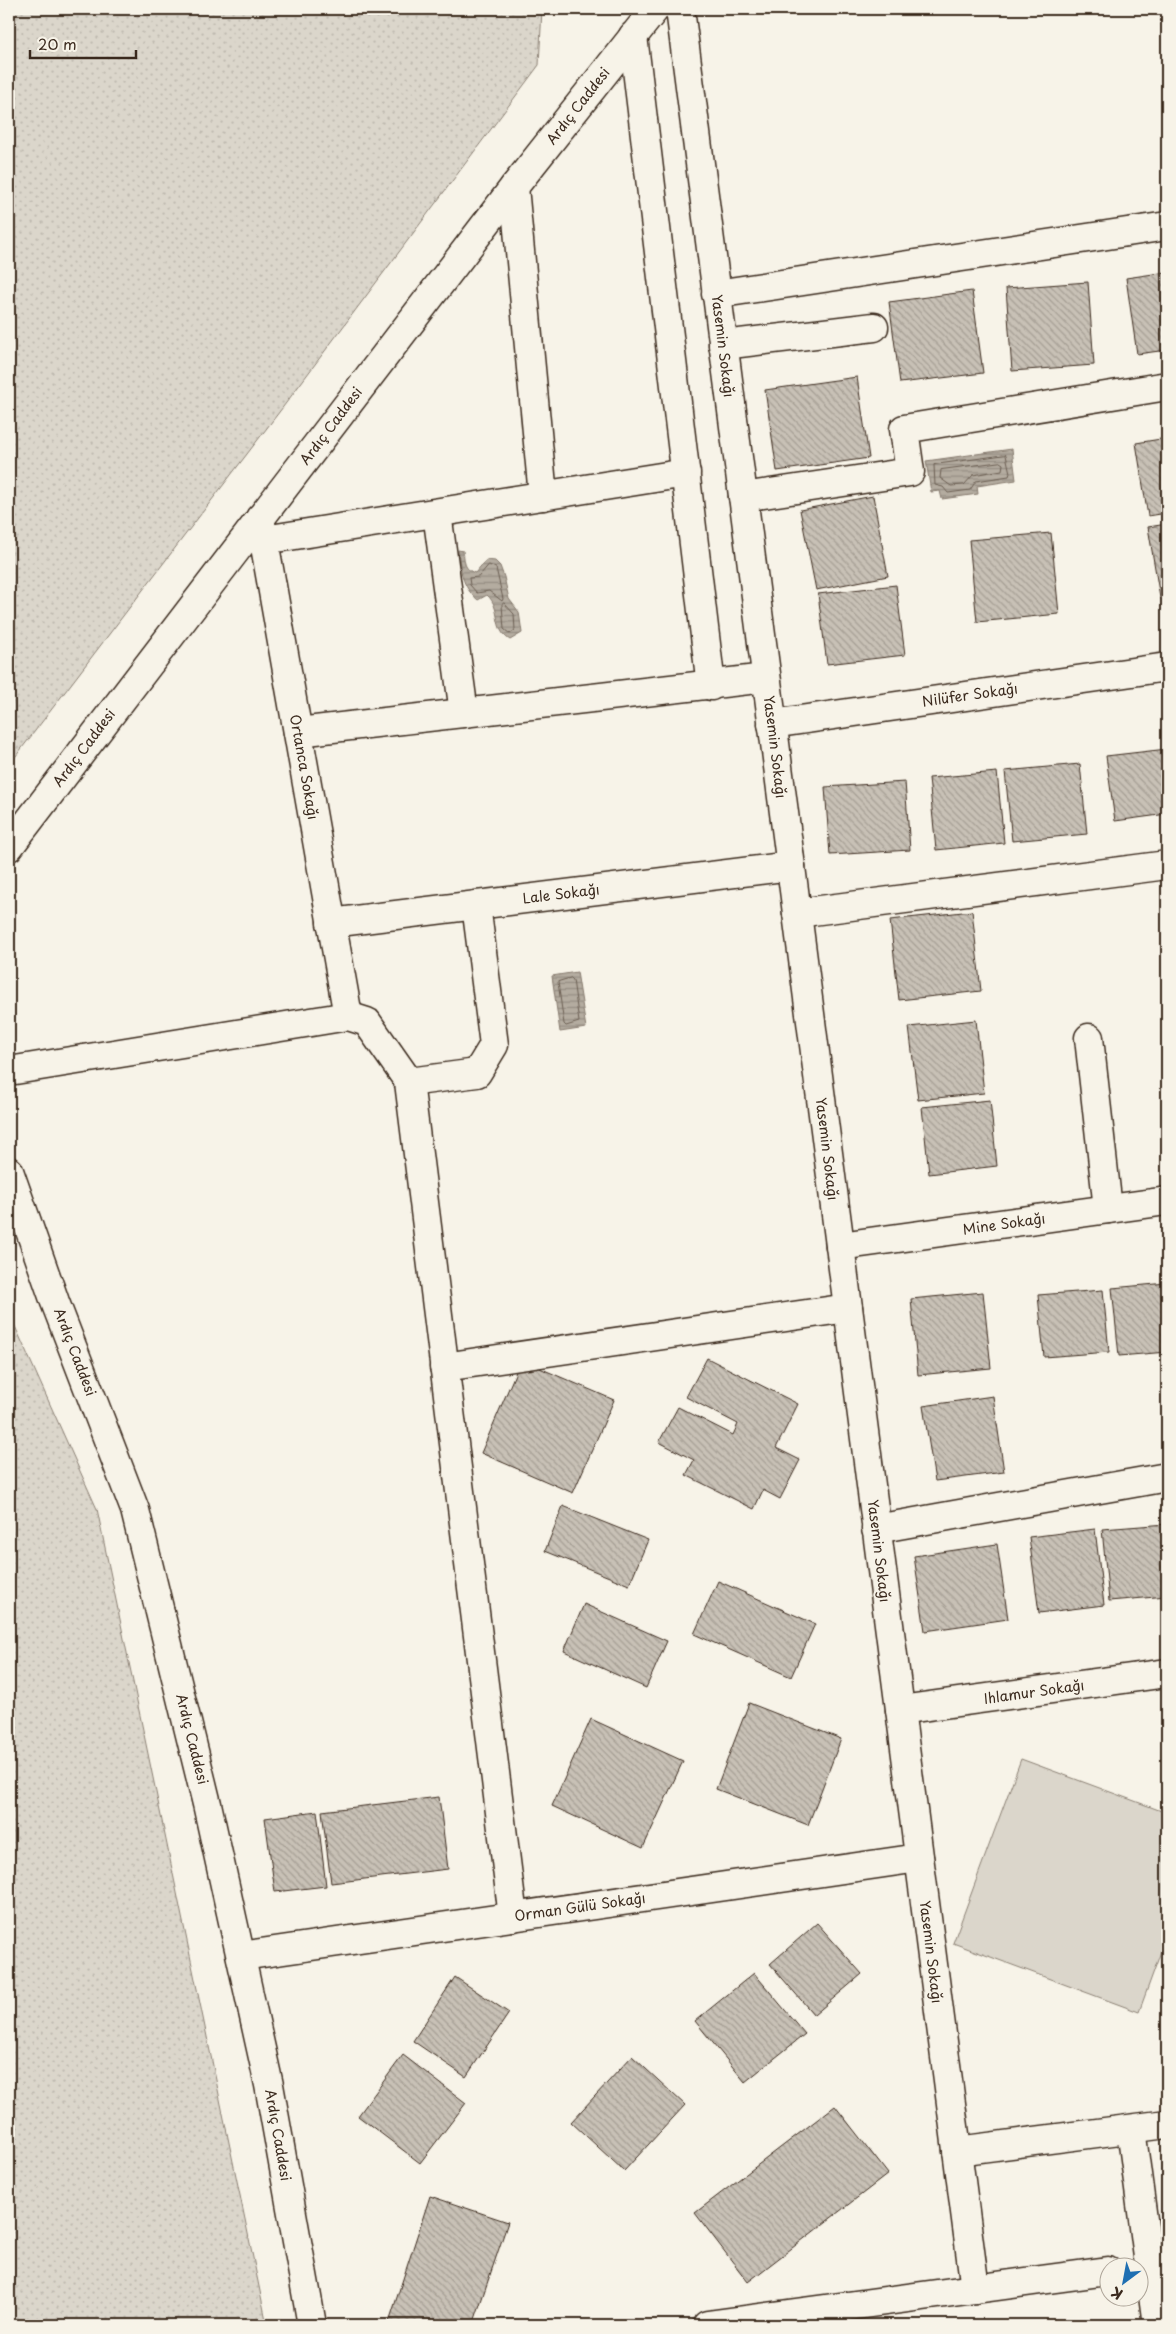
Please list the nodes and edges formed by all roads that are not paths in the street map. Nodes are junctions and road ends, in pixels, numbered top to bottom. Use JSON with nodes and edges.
{"nodes":[{"id":1,"x":656,"y":9,"type":"edge"},
{"id":2,"x":680,"y":9,"type":"edge"},
{"id":3,"x":633,"y":36,"type":"junction"},
{"id":4,"x":514,"y":187,"type":"junction"},
{"id":5,"x":1167,"y":226,"type":"edge"},
{"id":6,"x":716,"y":294,"type":"junction"},
{"id":7,"x":874,"y":327,"type":"dead end"},
{"id":8,"x":723,"y":345,"type":"junction"},
{"id":9,"x":1167,"y":386,"type":"edge"},
{"id":10,"x":686,"y":473,"type":"junction"},
{"id":11,"x":543,"y":496,"type":"junction"},
{"id":12,"x":742,"y":497,"type":"junction"},
{"id":13,"x":437,"y":513,"type":"junction"},
{"id":14,"x":262,"y":529,"type":"junction"},
{"id":15,"x":1167,"y":667,"type":"edge"},
{"id":16,"x":766,"y":678,"type":"junction"},
{"id":17,"x":711,"y":686,"type":"junction"},
{"id":18,"x":464,"y":713,"type":"junction"},
{"id":19,"x":772,"y":724,"type":"junction"},
{"id":20,"x":298,"y":732,"type":"junction"},
{"id":21,"x":9,"y":847,"type":"edge"},
{"id":22,"x":1167,"y":864,"type":"edge"},
{"id":23,"x":791,"y":866,"type":"junction"},
{"id":24,"x":476,"y":905,"type":"junction"},
{"id":25,"x":797,"y":913,"type":"junction"},
{"id":26,"x":331,"y":923,"type":"junction"},
{"id":27,"x":348,"y":1016,"type":"junction"},
{"id":28,"x":1089,"y":1038,"type":"dead end"},
{"id":29,"x":9,"y":1071,"type":"edge"},
{"id":30,"x":409,"y":1082,"type":"junction"},
{"id":31,"x":9,"y":1171,"type":"edge"},
{"id":32,"x":1167,"y":1201,"type":"edge"},
{"id":33,"x":1108,"y":1209,"type":"junction"},
{"id":34,"x":840,"y":1246,"type":"junction"},
{"id":35,"x":848,"y":1308,"type":"junction"},
{"id":36,"x":444,"y":1367,"type":"junction"},
{"id":37,"x":1167,"y":1478,"type":"edge"},
{"id":38,"x":876,"y":1529,"type":"junction"},
{"id":39,"x":1167,"y":1673,"type":"edge"},
{"id":40,"x":900,"y":1710,"type":"junction"},
{"id":41,"x":919,"y":1858,"type":"junction"},
{"id":42,"x":513,"y":1917,"type":"junction"},
{"id":43,"x":240,"y":1956,"type":"junction"},
{"id":44,"x":1167,"y":2124,"type":"edge"},
{"id":45,"x":1131,"y":2129,"type":"junction"},
{"id":46,"x":957,"y":2151,"type":"junction"},
{"id":47,"x":1143,"y":2256,"type":"edge"},
{"id":48,"x":1098,"y":2272,"type":"edge"},
{"id":49,"x":1148,"y":2284,"type":"edge"},
{"id":50,"x":975,"y":2289,"type":"junction"},
{"id":51,"x":312,"y":2325,"type":"edge"},
{"id":52,"x":708,"y":2325,"type":"edge"},
{"id":53,"x":1157,"y":2325,"type":"edge"}],
"edges":[{"from":1,"to":3,"type":"street","name":"Ardıç Caddesi"},
{"from":2,"to":6,"type":"street","name":"Yasemin Sokağı"},
{"from":3,"to":4,"type":"street","name":"Ardıç Caddesi"},
{"from":3,"to":10,"type":"street"},
{"from":4,"to":11,"type":"street"},
{"from":4,"to":14,"type":"street","name":"Ardıç Caddesi"},
{"from":5,"to":6,"type":"street"},
{"from":6,"to":8,"type":"street","name":"Yasemin Sokağı"},
{"from":7,"to":8,"type":"street"},
{"from":8,"to":12,"type":"street","name":"Yasemin Sokağı"},
{"from":9,"to":12,"type":"street"},
{"from":10,"to":11,"type":"street"},
{"from":10,"to":17,"type":"street"},
{"from":11,"to":13,"type":"street"},
{"from":12,"to":16,"type":"street","name":"Yasemin Sokağı"},
{"from":13,"to":14,"type":"street"},
{"from":13,"to":18,"type":"street"},
{"from":14,"to":20,"type":"street","name":"Ortanca Sokağı"},
{"from":14,"to":21,"type":"street","name":"Ardıç Caddesi"},
{"from":15,"to":19,"type":"street","name":"Nilüfer Sokağı"},
{"from":16,"to":17,"type":"street"},
{"from":16,"to":19,"type":"street","name":"Yasemin Sokağı"},
{"from":17,"to":18,"type":"street"},
{"from":18,"to":20,"type":"street"},
{"from":19,"to":23,"type":"street","name":"Yasemin Sokağı"},
{"from":20,"to":26,"type":"street","name":"Ortanca Sokağı"},
{"from":22,"to":25,"type":"street"},
{"from":23,"to":24,"type":"street","name":"Lale Sokağı"},
{"from":23,"to":25,"type":"street","name":"Yasemin Sokağı"},
{"from":24,"to":26,"type":"street","name":"Lale Sokağı"},
{"from":24,"to":30,"type":"street"},
{"from":25,"to":34,"type":"street","name":"Yasemin Sokağı"},
{"from":26,"to":27,"type":"street","name":"Ortanca Sokağı"},
{"from":27,"to":29,"type":"street"},
{"from":27,"to":30,"type":"street"},
{"from":28,"to":33,"type":"street"},
{"from":30,"to":36,"type":"street"},
{"from":31,"to":43,"type":"street","name":"Ardıç Caddesi"},
{"from":32,"to":33,"type":"street","name":"Mine Sokağı"},
{"from":33,"to":34,"type":"street","name":"Mine Sokağı"},
{"from":34,"to":35,"type":"street","name":"Yasemin Sokağı"},
{"from":35,"to":36,"type":"street"},
{"from":35,"to":38,"type":"street","name":"Yasemin Sokağı"},
{"from":36,"to":42,"type":"street"},
{"from":37,"to":38,"type":"street"},
{"from":38,"to":40,"type":"street","name":"Yasemin Sokağı"},
{"from":39,"to":40,"type":"street","name":"Ihlamur Sokağı"},
{"from":40,"to":41,"type":"street","name":"Yasemin Sokağı"},
{"from":41,"to":42,"type":"street","name":"Orman Gülü Sokağı"},
{"from":41,"to":46,"type":"street","name":"Yasemin Sokağı"},
{"from":42,"to":43,"type":"street","name":"Orman Gülü Sokağı"},
{"from":43,"to":51,"type":"street","name":"Ardıç Caddesi"},
{"from":44,"to":45,"type":"street"},
{"from":45,"to":46,"type":"street"},
{"from":45,"to":47,"type":"street"},
{"from":46,"to":50,"type":"street","name":"Yasemin Sokağı"},
{"from":48,"to":50,"type":"street"},
{"from":49,"to":53,"type":"street"},
{"from":50,"to":52,"type":"street"}]}
